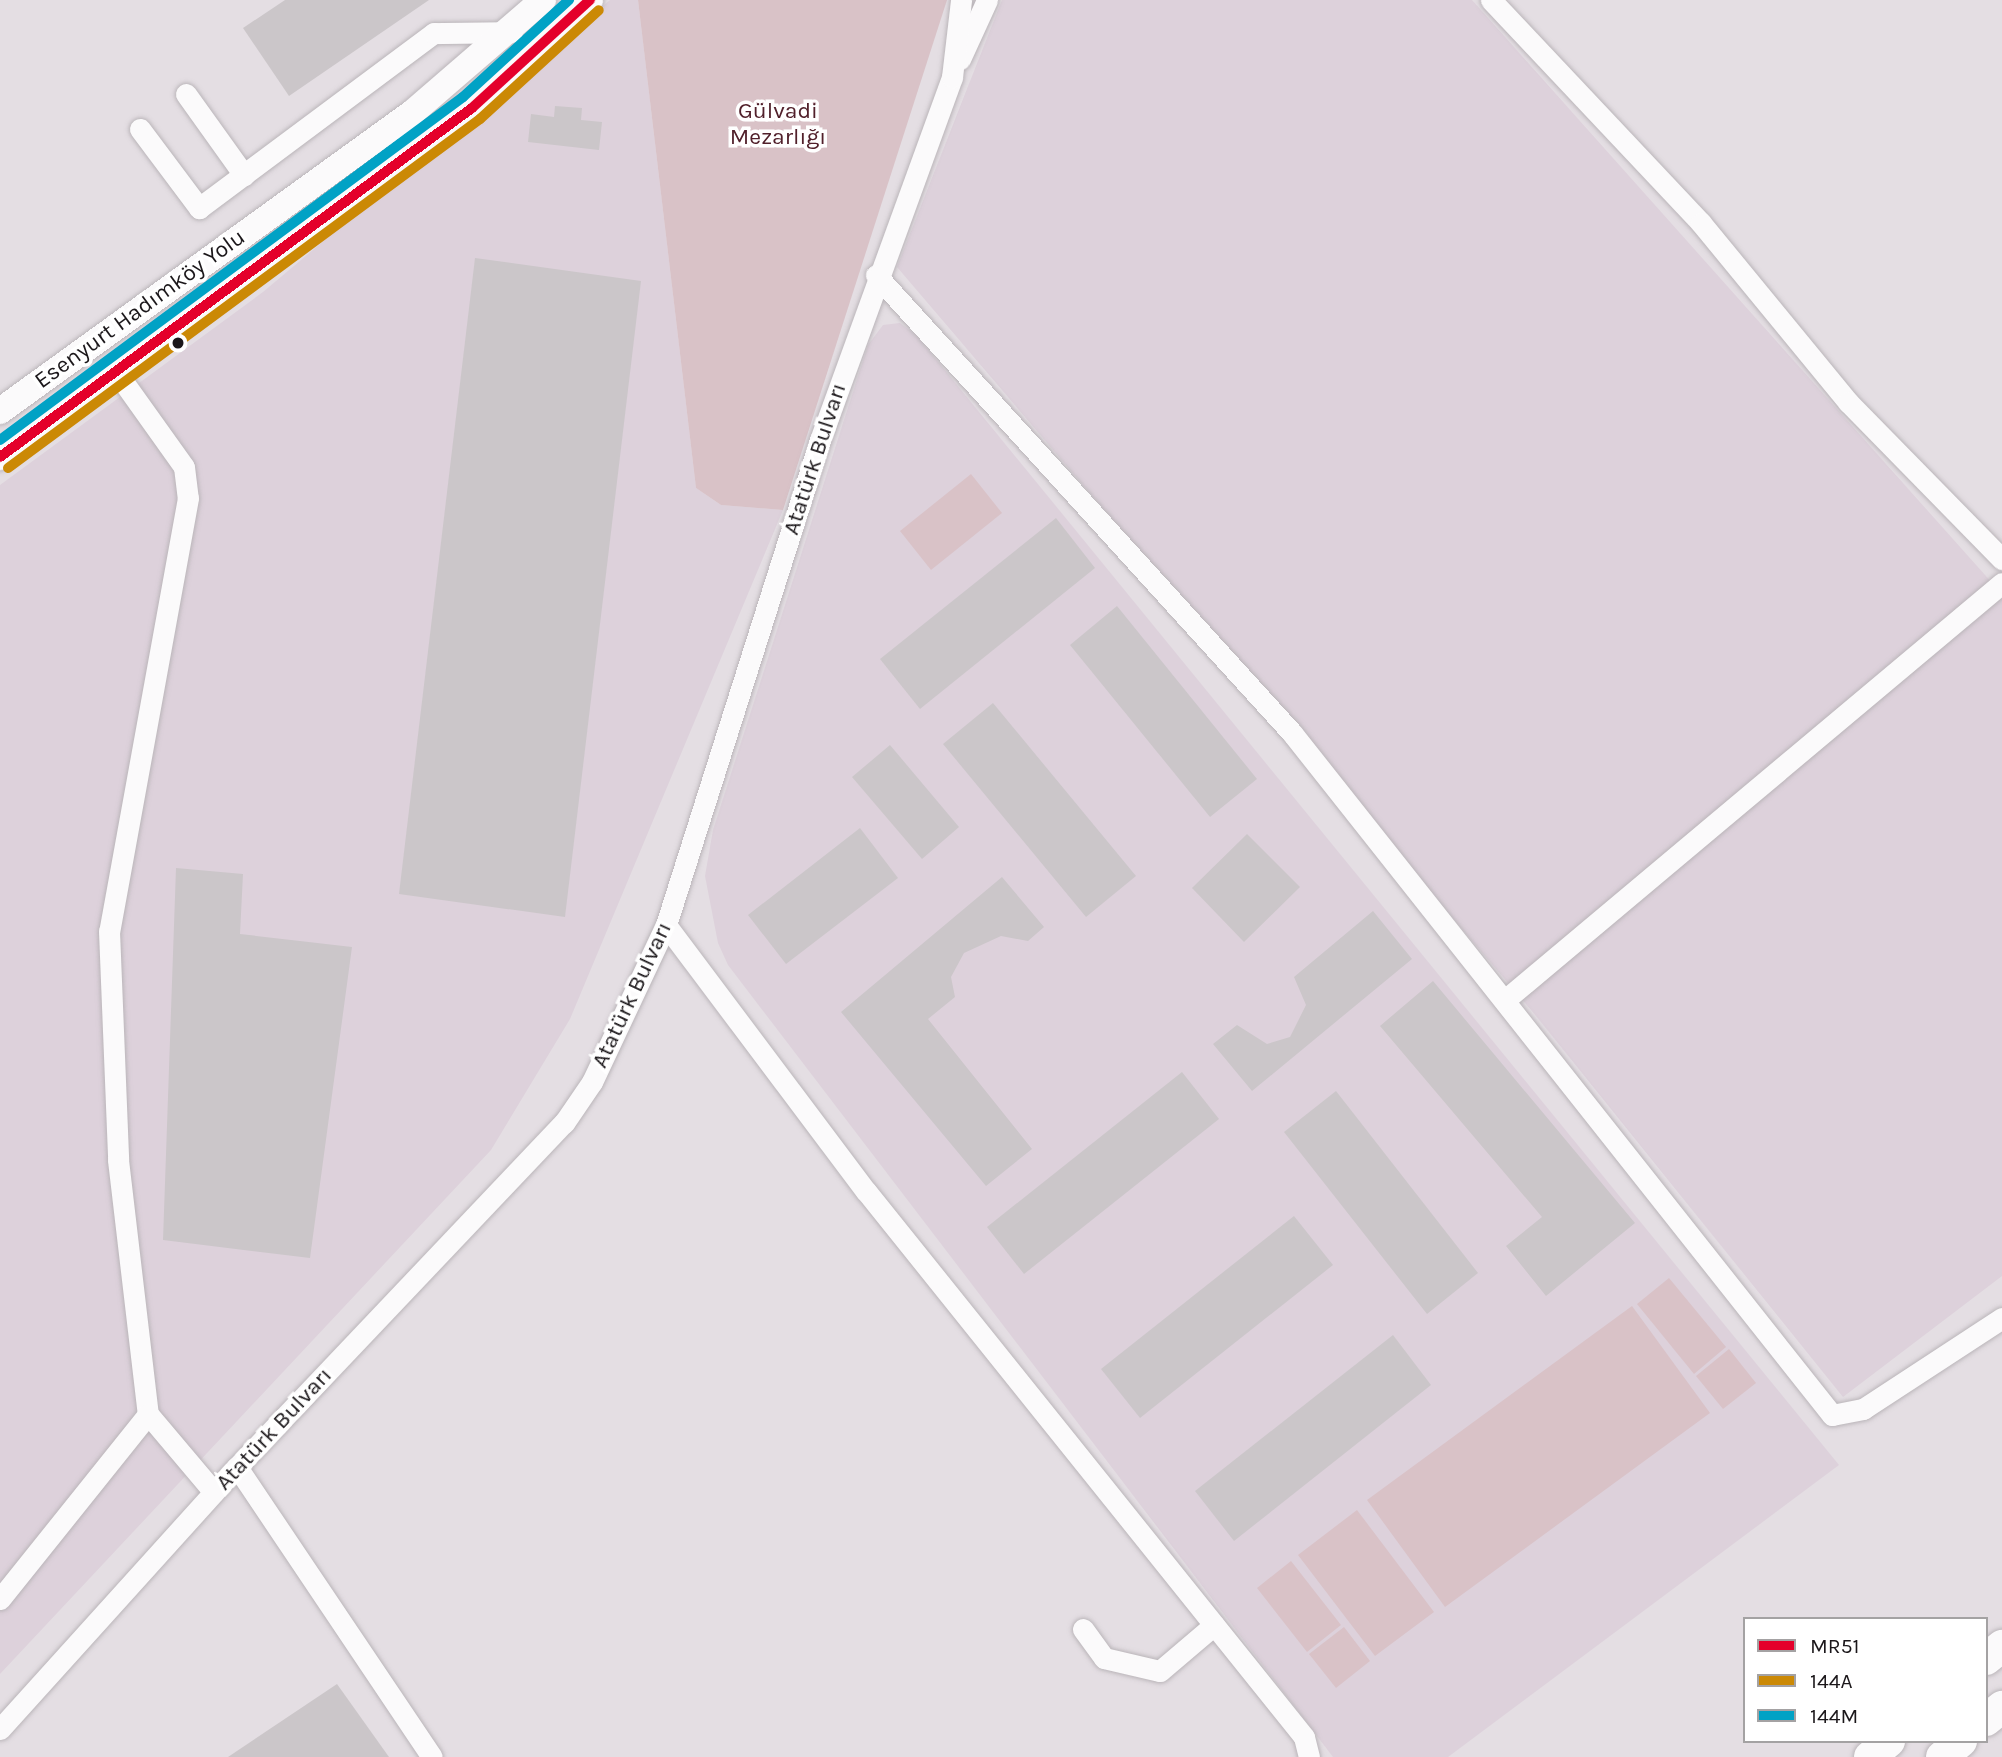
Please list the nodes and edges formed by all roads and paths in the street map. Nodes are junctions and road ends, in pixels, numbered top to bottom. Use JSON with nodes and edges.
{"nodes":[{"id":1,"x":542,"y":0,"type":"edge"},
{"id":2,"x":590,"y":0,"type":"edge"},
{"id":3,"x":961,"y":0,"type":"edge"},
{"id":4,"x":987,"y":0,"type":"edge"},
{"id":5,"x":1491,"y":0,"type":"edge"},
{"id":6,"x":512,"y":32,"type":"junction"},
{"id":7,"x":952,"y":77,"type":"junction"},
{"id":8,"x":186,"y":94,"type":"dead end"},
{"id":9,"x":140,"y":129,"type":"dead end"},
{"id":10,"x":244,"y":175,"type":"junction"},
{"id":11,"x":876,"y":275,"type":"junction"},
{"id":12,"x":117,"y":373,"type":"junction"},
{"id":13,"x":0,"y":411,"type":"edge"},
{"id":14,"x":0,"y":457,"type":"edge"},
{"id":15,"x":2002,"y":559,"type":"edge"},
{"id":16,"x":2002,"y":583,"type":"edge"},
{"id":17,"x":666,"y":925,"type":"junction"},
{"id":18,"x":1506,"y":999,"type":"junction"},
{"id":19,"x":2002,"y":1318,"type":"edge"},
{"id":20,"x":148,"y":1414,"type":"junction"},
{"id":21,"x":237,"y":1467,"type":"junction"},
{"id":22,"x":214,"y":1492,"type":"junction"},
{"id":23,"x":0,"y":1599,"type":"edge"},
{"id":24,"x":1214,"y":1625,"type":"junction"},
{"id":25,"x":1083,"y":1629,"type":"dead end"},
{"id":26,"x":2002,"y":1646,"type":"edge"},
{"id":27,"x":1988,"y":1657,"type":"edge"},
{"id":28,"x":2002,"y":1707,"type":"edge"},
{"id":29,"x":1988,"y":1718,"type":"edge"},
{"id":30,"x":0,"y":1729,"type":"edge"},
{"id":31,"x":1887,"y":1743,"type":"edge"},
{"id":32,"x":1959,"y":1743,"type":"edge"},
{"id":33,"x":432,"y":1757,"type":"edge"},
{"id":34,"x":1309,"y":1757,"type":"edge"},
{"id":35,"x":1870,"y":1757,"type":"edge"},
{"id":36,"x":1942,"y":1757,"type":"edge"}],
"edges":[{"from":1,"to":6,"type":"main road","name":"Esenyurt Hadımköy Yolu"},
{"from":2,"to":12,"type":"main road","name":"Esenyurt Hadımköy Yolu"},
{"from":3,"to":7,"type":"street","name":"Atatürk Bulvarı"},
{"from":4,"to":7,"type":"street","name":"Atatürk Bulvarı"},
{"from":5,"to":15,"type":"street"},
{"from":6,"to":10,"type":"street"},
{"from":6,"to":13,"type":"main road","name":"Esenyurt Hadımköy Yolu"},
{"from":7,"to":11,"type":"street","name":"Atatürk Bulvarı"},
{"from":8,"to":10,"type":"street"},
{"from":9,"to":10,"type":"street"},
{"from":11,"to":17,"type":"street","name":"Atatürk Bulvarı"},
{"from":11,"to":18,"type":"street"},
{"from":12,"to":14,"type":"main road","name":"Esenyurt Hadımköy Yolu"},
{"from":12,"to":20,"type":"street"},
{"from":16,"to":18,"type":"street"},
{"from":17,"to":21,"type":"street","name":"Atatürk Bulvarı"},
{"from":17,"to":24,"type":"street"},
{"from":18,"to":19,"type":"street"},
{"from":20,"to":22,"type":"street"},
{"from":20,"to":23,"type":"street"},
{"from":21,"to":22,"type":"street","name":"Atatürk Bulvarı"},
{"from":21,"to":33,"type":"street"},
{"from":22,"to":30,"type":"street","name":"Atatürk Bulvarı"},
{"from":24,"to":25,"type":"street"},
{"from":24,"to":34,"type":"street"},
{"from":26,"to":27,"type":"highway"},
{"from":28,"to":29,"type":"highway"},
{"from":31,"to":35,"type":"highway"},
{"from":32,"to":36,"type":"highway"}]}
